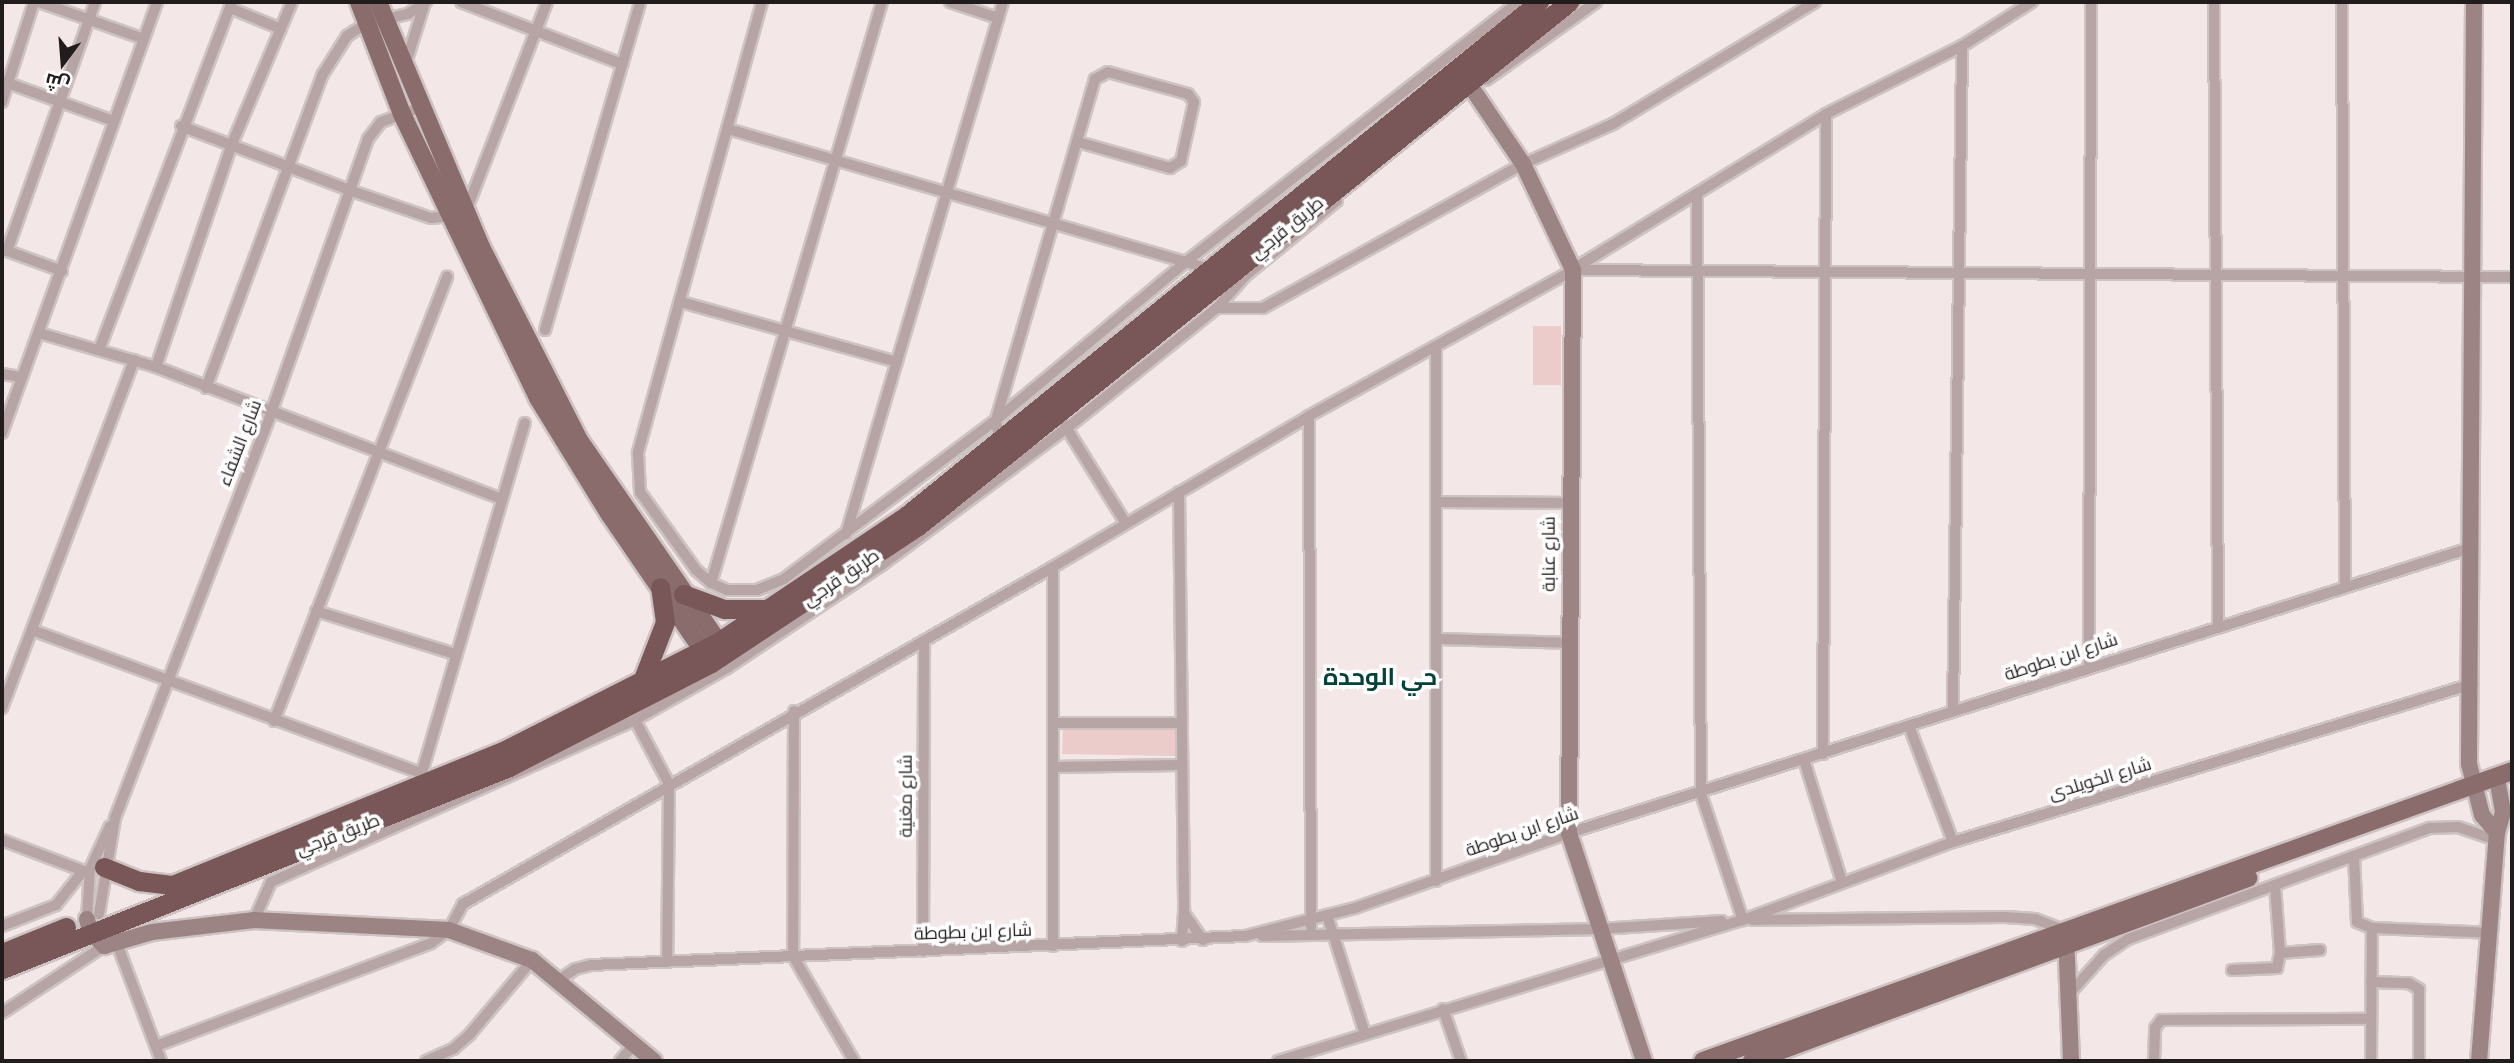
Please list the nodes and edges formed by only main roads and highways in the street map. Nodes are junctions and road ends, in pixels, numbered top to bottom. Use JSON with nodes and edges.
{"nodes":[{"id":1,"x":359,"y":2,"type":"edge"},
{"id":2,"x":378,"y":2,"type":"edge"},
{"id":3,"x":1539,"y":2,"type":"edge"},
{"id":4,"x":1569,"y":2,"type":"edge"},
{"id":5,"x":1466,"y":79,"type":"junction"},
{"id":6,"x":458,"y":214,"type":"junction"},
{"id":7,"x":616,"y":511,"type":"junction"},
{"id":8,"x":913,"y":520,"type":"junction"},
{"id":9,"x":660,"y":587,"type":"junction"},
{"id":10,"x":683,"y":594,"type":"junction"},
{"id":11,"x":768,"y":609,"type":"junction"},
{"id":12,"x":715,"y":652,"type":"junction"},
{"id":13,"x":641,"y":684,"type":"junction"},
{"id":14,"x":2505,"y":780,"type":"edge"},
{"id":15,"x":92,"y":870,"type":"road end"},
{"id":16,"x":172,"y":885,"type":"junction"},
{"id":17,"x":100,"y":930,"type":"junction"},
{"id":18,"x":2066,"y":936,"type":"junction"},
{"id":19,"x":11,"y":949,"type":"edge"},
{"id":20,"x":2,"y":969,"type":"edge"},
{"id":21,"x":1703,"y":1061,"type":"edge"},
{"id":22,"x":1752,"y":1061,"type":"edge"}],
"edges":[{"from":1,"to":6,"type":"main road"},
{"from":2,"to":6,"type":"main road"},
{"from":3,"to":5,"type":"highway","name":"طريق قرجي"},
{"from":4,"to":5,"type":"highway","name":"طريق قرجي"},
{"from":5,"to":8,"type":"highway","name":"طريق قرجي"},
{"from":5,"to":8,"type":"highway","name":"طريق قرجي"},
{"from":6,"to":7,"type":"main road"},
{"from":7,"to":9,"type":"main road"},
{"from":7,"to":10,"type":"main road"},
{"from":8,"to":11,"type":"highway","name":"طريق قرجي"},
{"from":8,"to":12,"type":"highway","name":"طريق قرجي"},
{"from":9,"to":12,"type":"main road"},
{"from":9,"to":13,"type":"highway"},
{"from":10,"to":11,"type":"highway"},
{"from":10,"to":12,"type":"main road"},
{"from":11,"to":12,"type":"highway","name":"طريق قرجي"},
{"from":12,"to":13,"type":"highway","name":"طريق قرجي"},
{"from":12,"to":17,"type":"highway","name":"طريق قرجي"},
{"from":13,"to":16,"type":"highway","name":"طريق قرجي"},
{"from":14,"to":18,"type":"main road"},
{"from":15,"to":16,"type":"highway"},
{"from":16,"to":17,"type":"highway","name":"طريق قرجي"},
{"from":17,"to":19,"type":"highway","name":"طريق قرجي"},
{"from":17,"to":20,"type":"highway","name":"طريق قرجي"},
{"from":18,"to":21,"type":"main road"},
{"from":18,"to":22,"type":"main road"}]}
